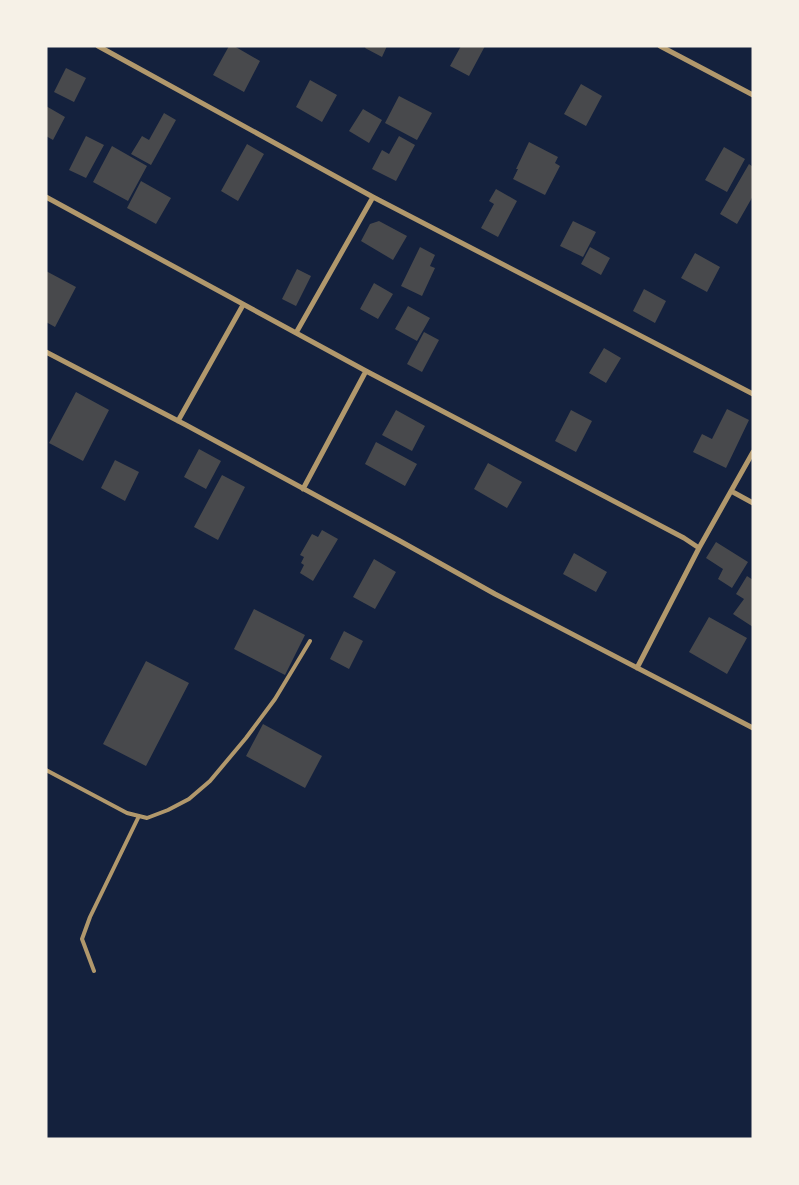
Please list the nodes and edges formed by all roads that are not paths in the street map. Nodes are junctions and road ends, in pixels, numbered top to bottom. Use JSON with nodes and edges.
{"nodes":[{"id":1,"x":98,"y":46,"type":"edge"},
{"id":2,"x":660,"y":46,"type":"edge"},
{"id":3,"x":753,"y":95,"type":"edge"},
{"id":4,"x":46,"y":197,"type":"edge"},
{"id":5,"x":373,"y":197,"type":"junction"},
{"id":6,"x":243,"y":305,"type":"junction"},
{"id":7,"x":296,"y":333,"type":"junction"},
{"id":8,"x":46,"y":352,"type":"edge"},
{"id":9,"x":366,"y":371,"type":"junction"},
{"id":10,"x":753,"y":394,"type":"edge"},
{"id":11,"x":178,"y":420,"type":"junction"},
{"id":12,"x":753,"y":452,"type":"edge"},
{"id":13,"x":303,"y":489,"type":"junction"},
{"id":14,"x":731,"y":491,"type":"junction"},
{"id":15,"x":753,"y":503,"type":"edge"},
{"id":16,"x":699,"y":548,"type":"junction"},
{"id":17,"x":310,"y":642,"type":"dead end"},
{"id":18,"x":637,"y":668,"type":"junction"},
{"id":19,"x":753,"y":728,"type":"edge"},
{"id":20,"x":46,"y":770,"type":"edge"},
{"id":21,"x":139,"y":816,"type":"junction"},
{"id":22,"x":94,"y":971,"type":"dead end"}],
"edges":[{"from":1,"to":5,"type":"street"},
{"from":2,"to":3,"type":"street"},
{"from":4,"to":6,"type":"street"},
{"from":5,"to":7,"type":"street"},
{"from":5,"to":10,"type":"street"},
{"from":6,"to":7,"type":"street"},
{"from":6,"to":11,"type":"street"},
{"from":7,"to":9,"type":"street"},
{"from":8,"to":11,"type":"street"},
{"from":9,"to":13,"type":"street"},
{"from":9,"to":16,"type":"street"},
{"from":11,"to":13,"type":"street"},
{"from":12,"to":14,"type":"street"},
{"from":13,"to":18,"type":"street"},
{"from":14,"to":15,"type":"street"},
{"from":14,"to":16,"type":"street"},
{"from":16,"to":18,"type":"street"},
{"from":17,"to":21,"type":"lane"},
{"from":18,"to":19,"type":"street"},
{"from":20,"to":21,"type":"lane"},
{"from":21,"to":22,"type":"lane"}]}
